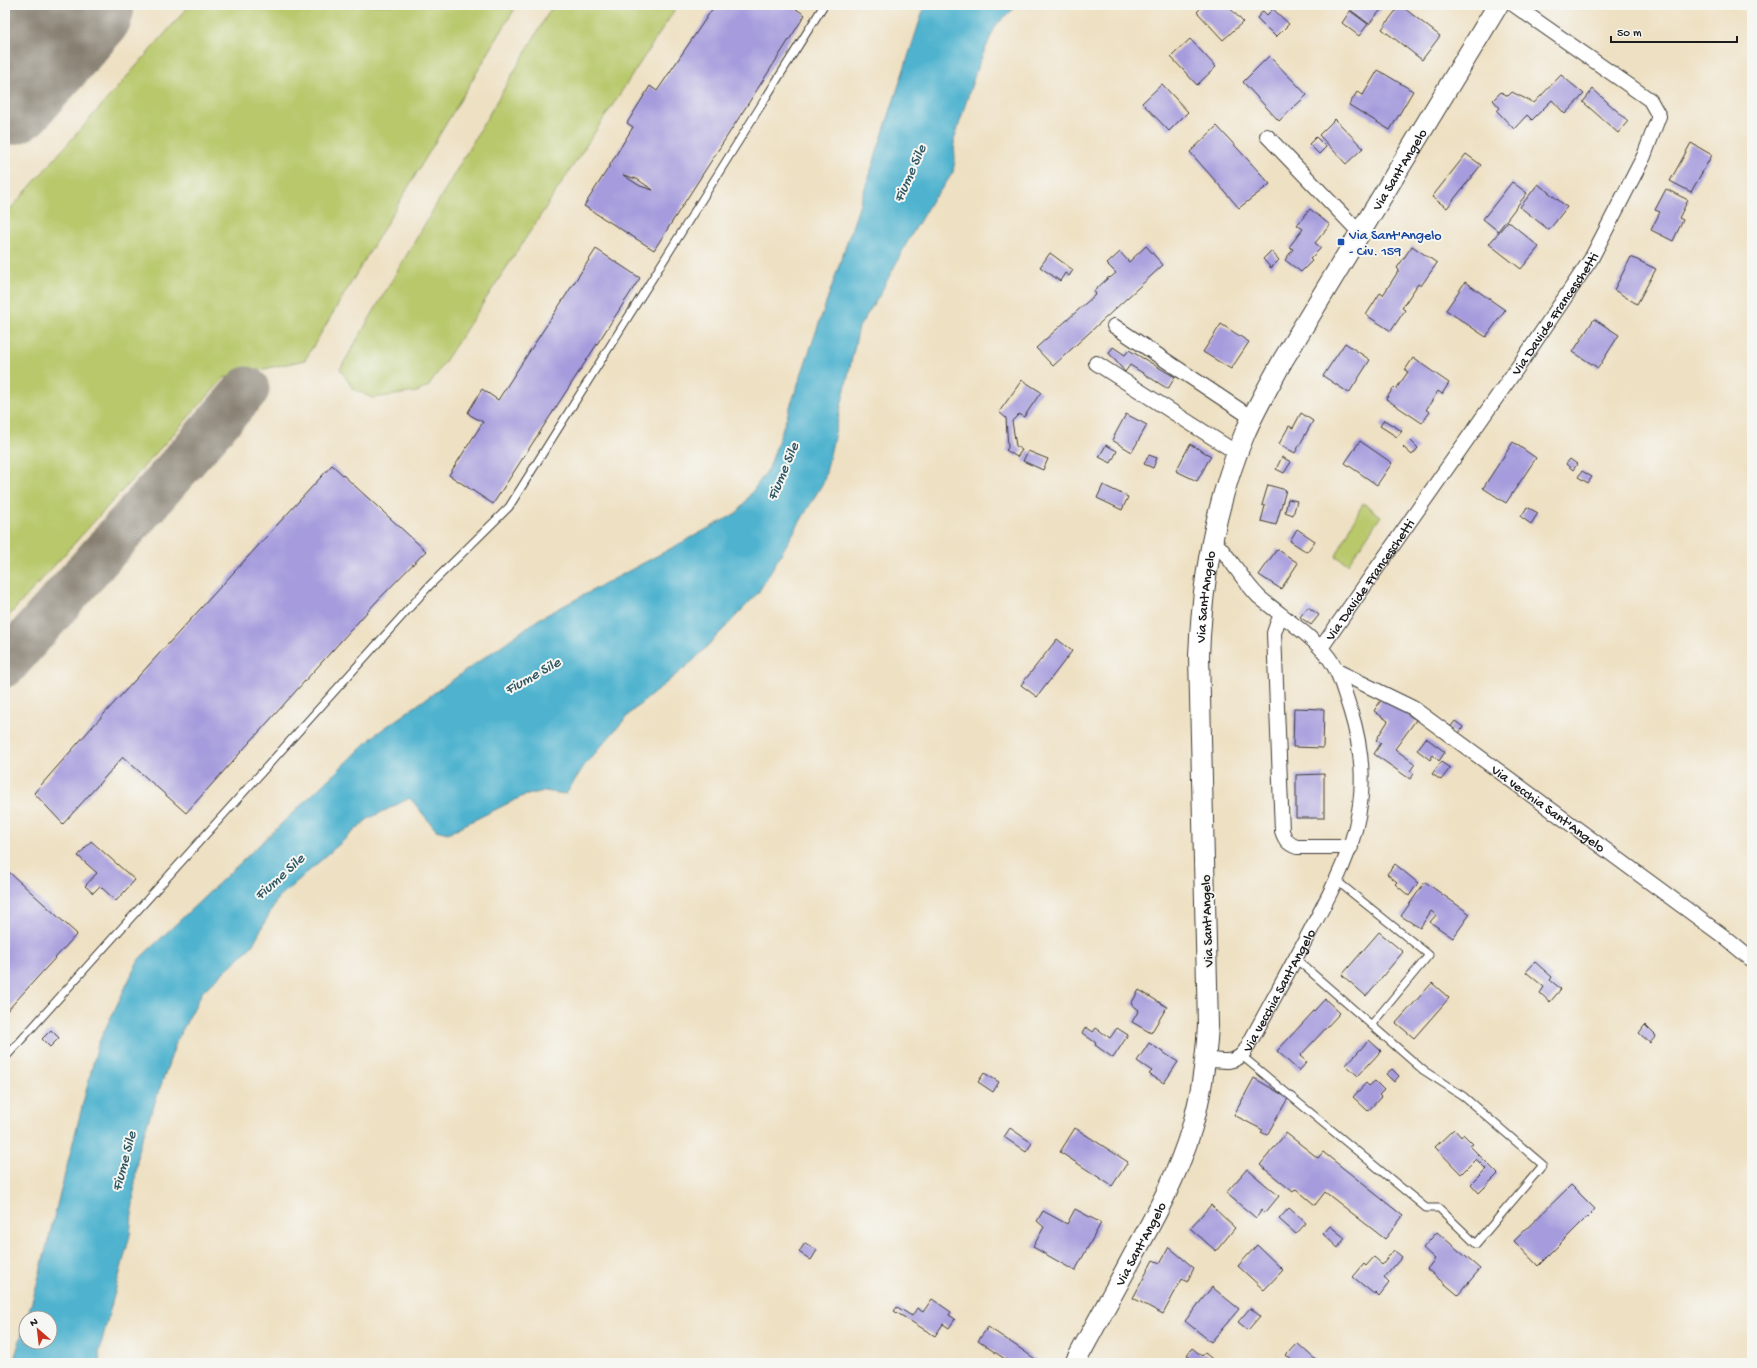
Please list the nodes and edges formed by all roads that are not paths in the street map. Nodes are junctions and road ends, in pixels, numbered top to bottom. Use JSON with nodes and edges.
{"nodes":[{"id":1,"x":824,"y":5,"type":"edge"},
{"id":2,"x":1498,"y":5,"type":"edge"},
{"id":3,"x":1514,"y":5,"type":"edge"},
{"id":4,"x":1267,"y":136,"type":"dead end"},
{"id":5,"x":1360,"y":233,"type":"junction"},
{"id":6,"x":1114,"y":326,"type":"dead end"},
{"id":7,"x":1096,"y":363,"type":"dead end"},
{"id":8,"x":1252,"y":418,"type":"junction"},
{"id":9,"x":1238,"y":453,"type":"junction"},
{"id":10,"x":1212,"y":539,"type":"junction"},
{"id":11,"x":1282,"y":616,"type":"junction"},
{"id":12,"x":1321,"y":648,"type":"junction"},
{"id":13,"x":1337,"y":671,"type":"junction"},
{"id":14,"x":1351,"y":847,"type":"junction"},
{"id":15,"x":1337,"y":881,"type":"junction"},
{"id":16,"x":1296,"y":959,"type":"junction"},
{"id":17,"x":1752,"y":960,"type":"edge"},
{"id":18,"x":1372,"y":1024,"type":"junction"},
{"id":19,"x":1242,"y":1056,"type":"junction"},
{"id":20,"x":5,"y":1058,"type":"edge"},
{"id":21,"x":1206,"y":1059,"type":"junction"},
{"id":22,"x":1075,"y":1363,"type":"edge"}],
"edges":[{"from":1,"to":20,"type":"lane"},
{"from":2,"to":5,"type":"street","name":"Via Sant'Angelo"},
{"from":3,"to":12,"type":"street","name":"Via Davide Franceschetti"},
{"from":4,"to":5,"type":"street"},
{"from":5,"to":8,"type":"street","name":"Via Sant'Angelo"},
{"from":6,"to":8,"type":"street"},
{"from":7,"to":9,"type":"street"},
{"from":8,"to":9,"type":"street","name":"Via Sant'Angelo"},
{"from":9,"to":10,"type":"street","name":"Via Sant'Angelo"},
{"from":10,"to":11,"type":"street","name":"Via vecchia Sant'Angelo"},
{"from":10,"to":21,"type":"street","name":"Via Sant'Angelo"},
{"from":11,"to":12,"type":"street","name":"Via vecchia Sant'Angelo"},
{"from":11,"to":14,"type":"street"},
{"from":12,"to":13,"type":"street","name":"Via vecchia Sant'Angelo"},
{"from":13,"to":14,"type":"street","name":"Via vecchia Sant'Angelo"},
{"from":13,"to":17,"type":"street","name":"Via vecchia Sant'Angelo"},
{"from":14,"to":15,"type":"street","name":"Via vecchia Sant'Angelo"},
{"from":15,"to":16,"type":"street","name":"Via vecchia Sant'Angelo"},
{"from":15,"to":18,"type":"lane"},
{"from":16,"to":18,"type":"lane"},
{"from":16,"to":19,"type":"street","name":"Via vecchia Sant'Angelo"},
{"from":18,"to":19,"type":"lane"},
{"from":19,"to":21,"type":"street","name":"Via vecchia Sant'Angelo"},
{"from":21,"to":22,"type":"street","name":"Via Sant'Angelo"}]}
